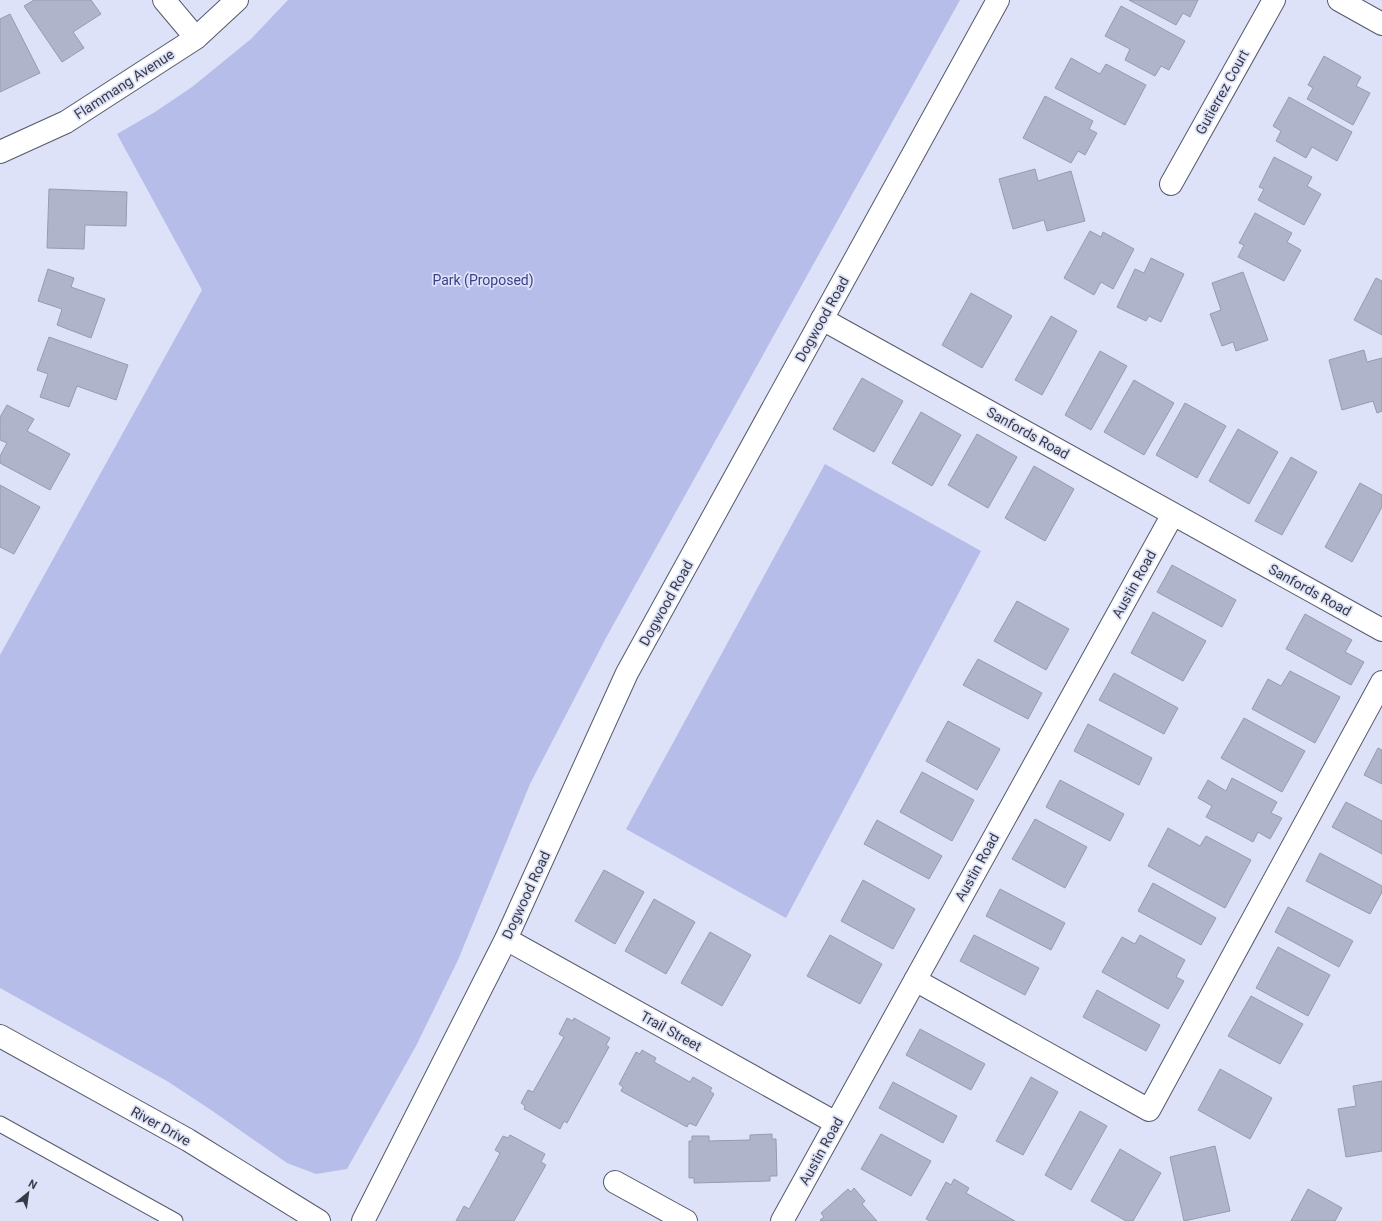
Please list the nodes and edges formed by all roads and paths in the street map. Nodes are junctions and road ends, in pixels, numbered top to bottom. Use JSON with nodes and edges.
{"nodes":[{"id":1,"x":164,"y":0,"type":"edge"},
{"id":2,"x":237,"y":0,"type":"edge"},
{"id":3,"x":998,"y":0,"type":"edge"},
{"id":4,"x":1274,"y":0,"type":"edge"},
{"id":5,"x":1339,"y":0,"type":"edge"},
{"id":6,"x":1382,"y":24,"type":"edge"},
{"id":7,"x":196,"y":38,"type":"junction"},
{"id":8,"x":0,"y":152,"type":"edge"},
{"id":9,"x":1171,"y":184,"type":"dead end"},
{"id":10,"x":822,"y":319,"type":"junction"},
{"id":11,"x":1173,"y":514,"type":"junction"},
{"id":12,"x":1382,"y":630,"type":"edge"},
{"id":13,"x":1382,"y":682,"type":"edge"},
{"id":14,"x":506,"y":939,"type":"junction"},
{"id":15,"x":915,"y":980,"type":"junction"},
{"id":16,"x":0,"y":1036,"type":"edge"},
{"id":17,"x":836,"y":1123,"type":"junction"},
{"id":18,"x":0,"y":1124,"type":"edge"},
{"id":19,"x":615,"y":1182,"type":"dead end"},
{"id":20,"x":175,"y":1221,"type":"edge"},
{"id":21,"x":319,"y":1221,"type":"edge"},
{"id":22,"x":363,"y":1221,"type":"edge"},
{"id":23,"x":686,"y":1221,"type":"edge"},
{"id":24,"x":782,"y":1221,"type":"edge"}],
"edges":[{"from":1,"to":7,"type":"street"},
{"from":2,"to":7,"type":"street","name":"Flammang Avenue"},
{"from":3,"to":10,"type":"street","name":"Dogwood Road"},
{"from":4,"to":9,"type":"street","name":"Gutierrez Court"},
{"from":5,"to":6,"type":"street"},
{"from":7,"to":8,"type":"street","name":"Flammang Avenue"},
{"from":10,"to":11,"type":"street","name":"Sanfords Road"},
{"from":10,"to":14,"type":"street","name":"Dogwood Road"},
{"from":11,"to":12,"type":"street","name":"Sanfords Road"},
{"from":11,"to":15,"type":"street","name":"Austin Road"},
{"from":13,"to":15,"type":"street"},
{"from":14,"to":17,"type":"street","name":"Trail Street"},
{"from":14,"to":22,"type":"street","name":"Dogwood Road"},
{"from":15,"to":17,"type":"street","name":"Austin Road"},
{"from":16,"to":21,"type":"street","name":"River Drive"},
{"from":17,"to":24,"type":"street","name":"Austin Road"},
{"from":18,"to":20,"type":"lane"},
{"from":19,"to":23,"type":"street"}]}
